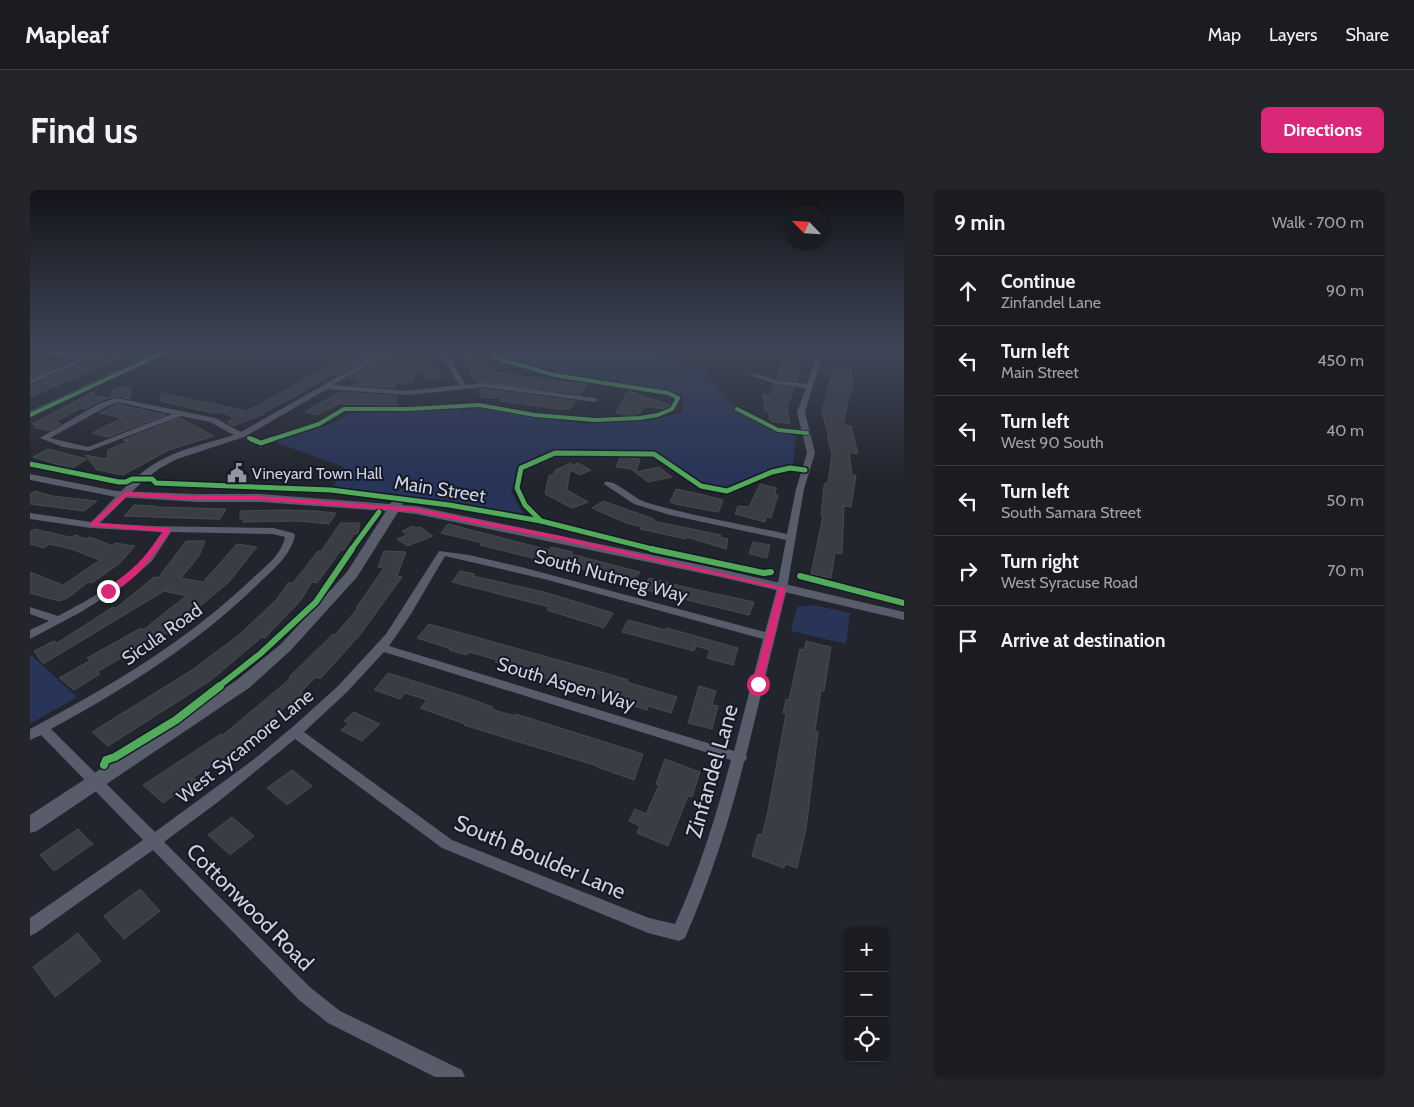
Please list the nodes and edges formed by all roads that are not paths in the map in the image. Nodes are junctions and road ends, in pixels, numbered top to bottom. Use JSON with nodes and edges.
{"nodes":[{"id":1,"x":60,"y":393,"type":"edge"},
{"id":2,"x":77,"y":393,"type":"edge"},
{"id":3,"x":316,"y":393,"type":"edge"},
{"id":4,"x":550,"y":393,"type":"edge"},
{"id":5,"x":807,"y":393,"type":"edge"},
{"id":6,"x":595,"y":400,"type":"dead end"},
{"id":7,"x":30,"y":407,"type":"edge"},
{"id":8,"x":181,"y":413,"type":"junction"},
{"id":9,"x":30,"y":415,"type":"edge"},
{"id":10,"x":240,"y":435,"type":"junction"},
{"id":11,"x":30,"y":470,"type":"edge"},
{"id":12,"x":30,"y":477,"type":"edge"},
{"id":13,"x":608,"y":484,"type":"dead end"},
{"id":14,"x":128,"y":491,"type":"junction"},
{"id":15,"x":396,"y":505,"type":"junction"},
{"id":16,"x":30,"y":516,"type":"edge"},
{"id":17,"x":93,"y":525,"type":"junction"},
{"id":18,"x":168,"y":530,"type":"junction"},
{"id":19,"x":791,"y":538,"type":"junction"},
{"id":20,"x":442,"y":553,"type":"joint"},
{"id":21,"x":782,"y":588,"type":"junction"},
{"id":22,"x":30,"y":610,"type":"edge"},
{"id":23,"x":904,"y":616,"type":"edge"},
{"id":24,"x":58,"y":620,"type":"junction"},
{"id":25,"x":30,"y":635,"type":"edge"},
{"id":26,"x":769,"y":637,"type":"junction"},
{"id":27,"x":382,"y":647,"type":"junction"},
{"id":28,"x":36,"y":732,"type":"edge"},
{"id":29,"x":296,"y":733,"type":"junction"},
{"id":30,"x":740,"y":758,"type":"junction"},
{"id":31,"x":96,"y":782,"type":"junction"},
{"id":32,"x":30,"y":825,"type":"edge"},
{"id":33,"x":154,"y":841,"type":"junction"},
{"id":34,"x":30,"y":928,"type":"edge"},
{"id":35,"x":680,"y":934,"type":"joint"},
{"id":36,"x":455,"y":1077,"type":"edge"}],
"edges":[{"from":1,"to":7,"type":"main road"},
{"from":2,"to":9,"type":"main road"},
{"from":3,"to":10,"type":"street"},
{"from":4,"to":6,"type":"street"},
{"from":5,"to":19,"type":"street","name":"Zinfandel Lane"},
{"from":8,"to":8,"type":"street"},
{"from":8,"to":10,"type":"street"},
{"from":10,"to":14,"type":"street"},
{"from":11,"to":14,"type":"street","name":"Main Street"},
{"from":12,"to":14,"type":"street","name":"Main Street"},
{"from":13,"to":19,"type":"street"},
{"from":14,"to":15,"type":"street","name":"Main Street"},
{"from":14,"to":17,"type":"street"},
{"from":15,"to":21,"type":"street","name":"Main Street"},
{"from":15,"to":31,"type":"street"},
{"from":16,"to":17,"type":"street"},
{"from":17,"to":18,"type":"street"},
{"from":18,"to":24,"type":"street"},
{"from":18,"to":28,"type":"street","name":"Sicula Road"},
{"from":19,"to":21,"type":"street","name":"Zinfandel Lane"},
{"from":20,"to":26,"type":"street","name":"South Nutmeg Way"},
{"from":20,"to":27,"type":"street","name":"West Sycamore Lane"},
{"from":21,"to":23,"type":"street","name":"Main Street"},
{"from":21,"to":26,"type":"street","name":"Zinfandel Lane"},
{"from":22,"to":24,"type":"street"},
{"from":24,"to":25,"type":"street"},
{"from":26,"to":30,"type":"street","name":"Zinfandel Lane"},
{"from":27,"to":29,"type":"street","name":"West Sycamore Lane"},
{"from":27,"to":30,"type":"street","name":"South Aspen Way"},
{"from":28,"to":31,"type":"street","name":"Cottonwood Road"},
{"from":29,"to":33,"type":"street","name":"West Sycamore Lane"},
{"from":29,"to":35,"type":"street","name":"South Boulder Lane"},
{"from":30,"to":35,"type":"street","name":"Zinfandel Lane"},
{"from":31,"to":32,"type":"street"},
{"from":31,"to":33,"type":"street","name":"Cottonwood Road"},
{"from":33,"to":34,"type":"street","name":"West Sycamore Lane"},
{"from":33,"to":36,"type":"street","name":"Cottonwood Road"}]}
